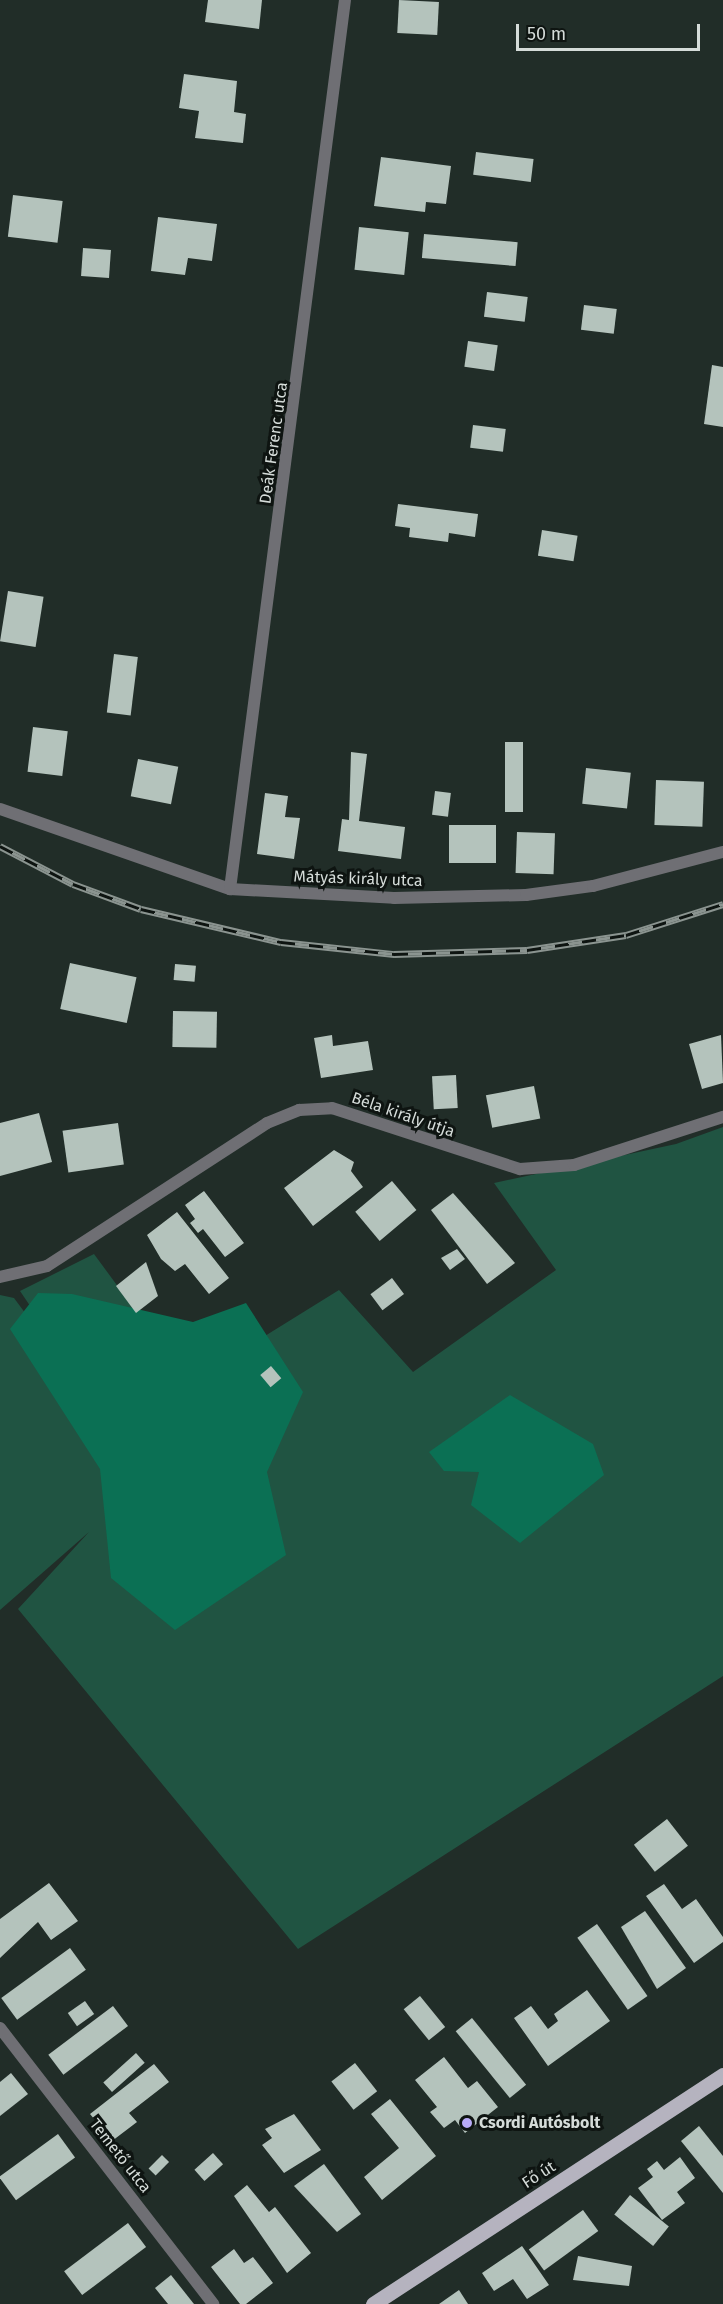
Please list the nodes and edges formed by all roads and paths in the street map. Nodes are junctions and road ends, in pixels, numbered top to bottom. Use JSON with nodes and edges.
{"nodes":[{"id":1,"x":345,"y":0,"type":"edge"},
{"id":2,"x":0,"y":809,"type":"edge"},
{"id":3,"x":723,"y":852,"type":"edge"},
{"id":4,"x":230,"y":890,"type":"junction"},
{"id":5,"x":723,"y":1117,"type":"edge"},
{"id":6,"x":0,"y":1277,"type":"edge"},
{"id":7,"x":0,"y":2028,"type":"edge"},
{"id":8,"x":723,"y":2074,"type":"edge"},
{"id":9,"x":213,"y":2304,"type":"edge"},
{"id":10,"x":373,"y":2304,"type":"edge"}],
"edges":[{"from":1,"to":4,"type":"street","name":"Deák Ferenc utca"},
{"from":2,"to":4,"type":"street","name":"Mátyás király utca"},
{"from":3,"to":4,"type":"street","name":"Mátyás király utca"},
{"from":5,"to":6,"type":"street","name":"Béla király útja"},
{"from":7,"to":9,"type":"street","name":"Temető utca"},
{"from":8,"to":10,"type":"main road","name":"Fő út"}]}
